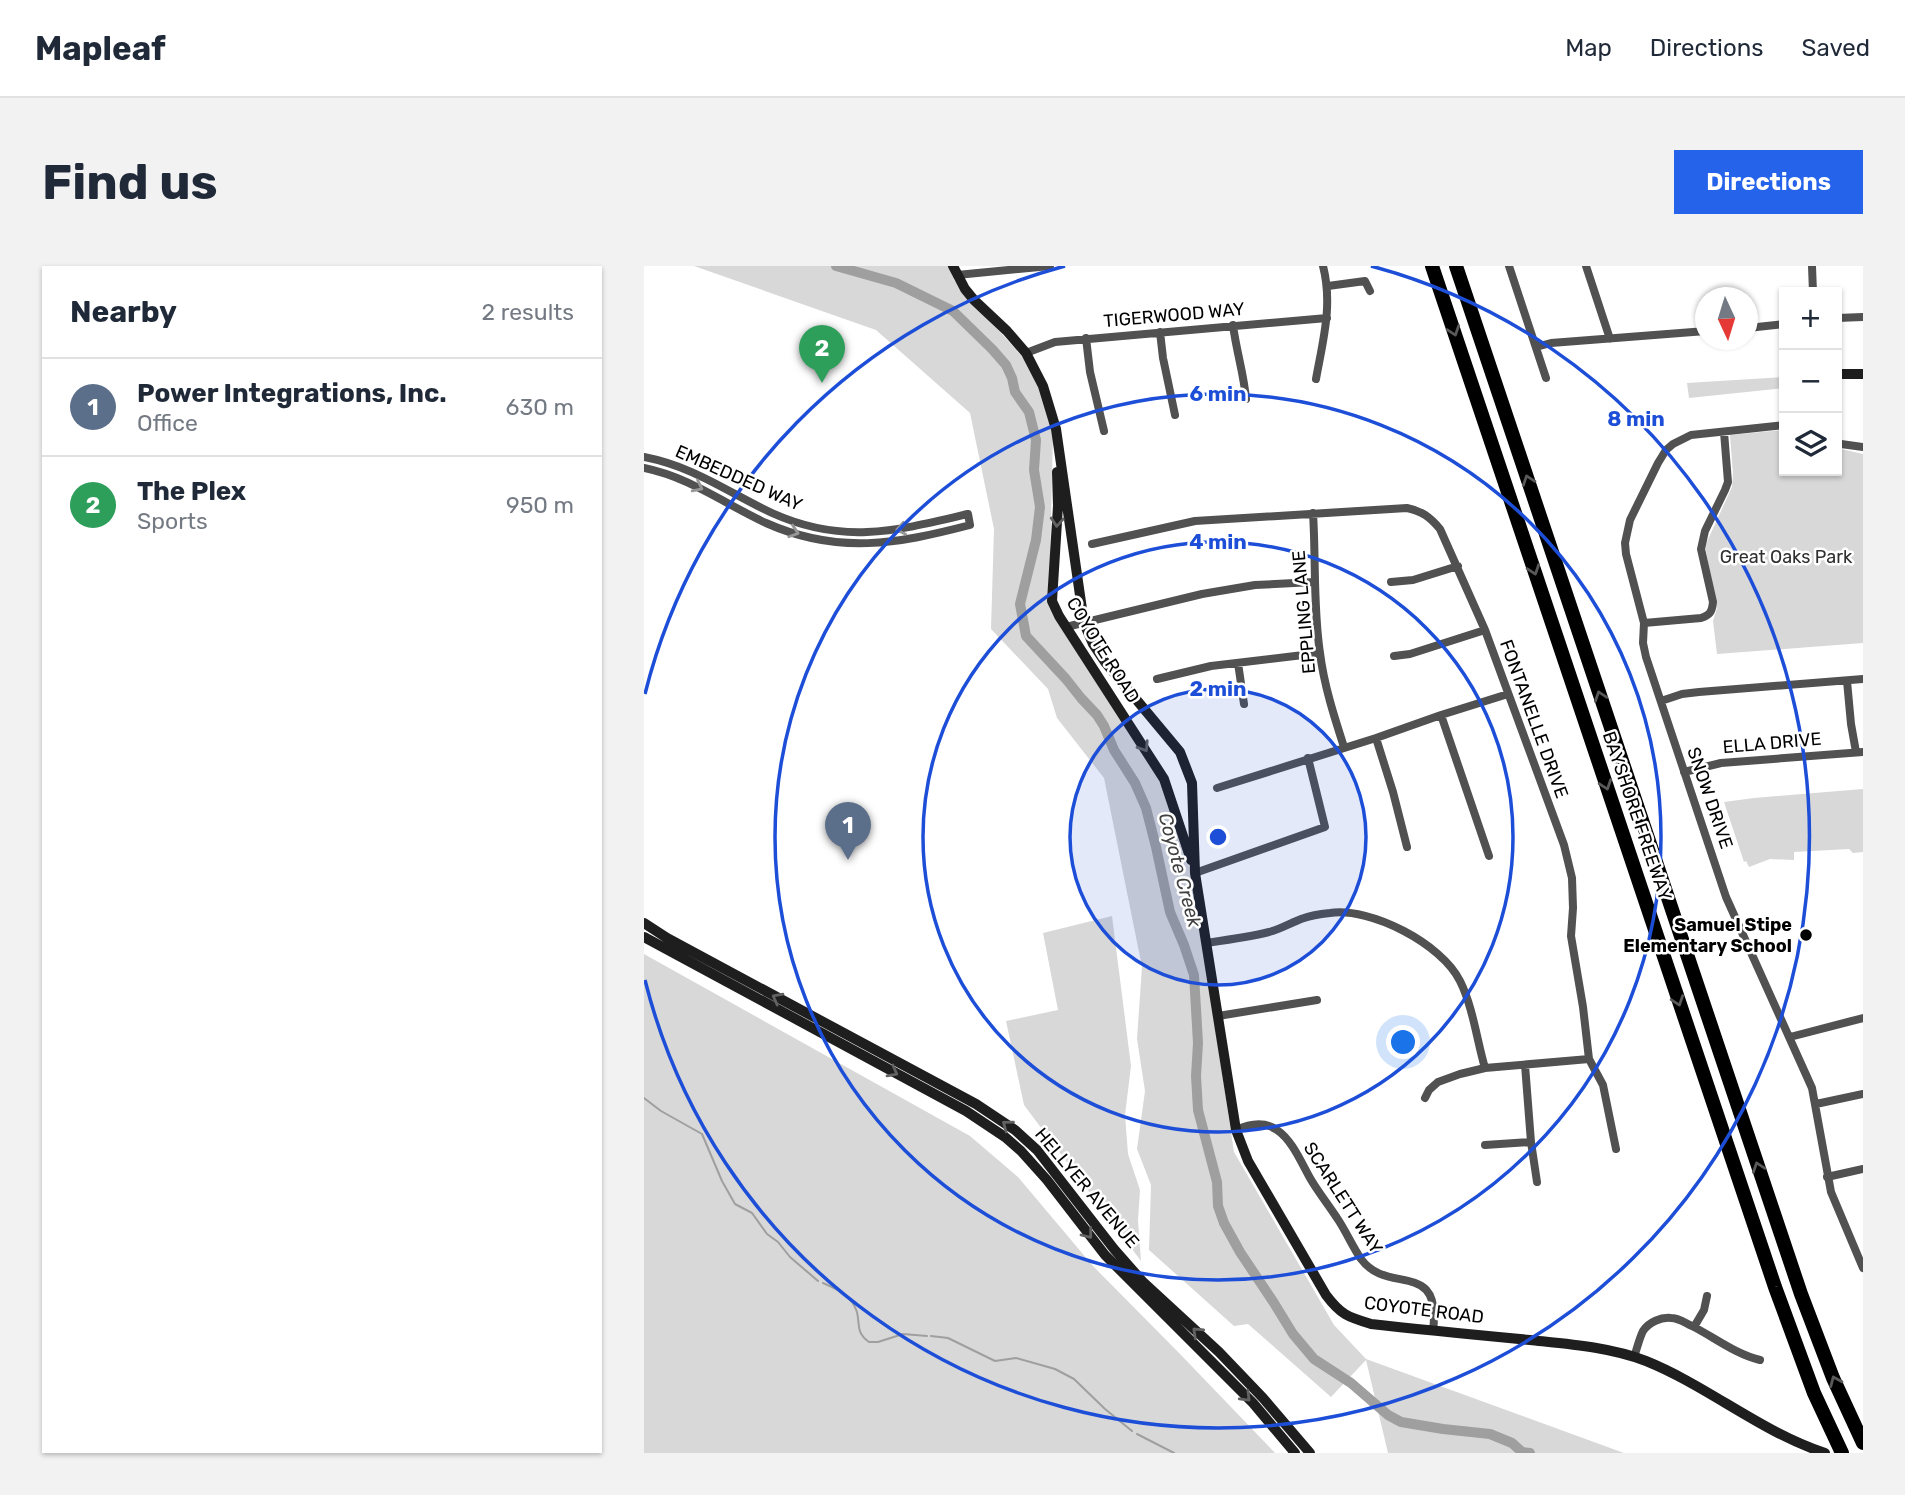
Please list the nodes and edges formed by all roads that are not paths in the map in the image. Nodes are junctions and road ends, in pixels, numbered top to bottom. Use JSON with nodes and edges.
{"nodes":[{"id":1,"x":1050,"y":266,"type":"edge"},
{"id":2,"x":1322,"y":266,"type":"edge"},
{"id":3,"x":1432,"y":266,"type":"edge"},
{"id":4,"x":1456,"y":266,"type":"edge"},
{"id":5,"x":1509,"y":266,"type":"edge"},
{"id":6,"x":1586,"y":266,"type":"edge"},
{"id":7,"x":1812,"y":266,"type":"edge"},
{"id":8,"x":955,"y":270,"type":"edge"},
{"id":9,"x":1328,"y":286,"type":"junction"},
{"id":10,"x":1813,"y":287,"type":"edge"},
{"id":11,"x":1370,"y":291,"type":"dead end"},
{"id":12,"x":1863,"y":317,"type":"edge"},
{"id":13,"x":1327,"y":318,"type":"junction"},
{"id":14,"x":1842,"y":318,"type":"edge"},
{"id":15,"x":1233,"y":325,"type":"junction"},
{"id":16,"x":1779,"y":325,"type":"edge"},
{"id":17,"x":1758,"y":327,"type":"edge"},
{"id":18,"x":1160,"y":332,"type":"junction"},
{"id":19,"x":1695,"y":332,"type":"edge"},
{"id":20,"x":1086,"y":338,"type":"junction"},
{"id":21,"x":1610,"y":339,"type":"junction"},
{"id":22,"x":1536,"y":347,"type":"junction"},
{"id":23,"x":1026,"y":353,"type":"junction"},
{"id":24,"x":1842,"y":374,"type":"edge"},
{"id":25,"x":1863,"y":374,"type":"edge"},
{"id":26,"x":1546,"y":378,"type":"dead end"},
{"id":27,"x":1316,"y":379,"type":"dead end"},
{"id":28,"x":1246,"y":399,"type":"dead end"},
{"id":29,"x":1175,"y":415,"type":"dead end"},
{"id":30,"x":1779,"y":426,"type":"edge"},
{"id":31,"x":1056,"y":429,"type":"junction"},
{"id":32,"x":1104,"y":431,"type":"dead end"},
{"id":33,"x":1724,"y":432,"type":"junction"},
{"id":34,"x":1842,"y":444,"type":"edge"},
{"id":35,"x":1863,"y":447,"type":"edge"},
{"id":36,"x":644,"y":457,"type":"edge"},
{"id":37,"x":644,"y":468,"type":"edge"},
{"id":38,"x":1313,"y":513,"type":"junction"},
{"id":39,"x":1092,"y":544,"type":"dead end"},
{"id":40,"x":1458,"y":566,"type":"junction"},
{"id":41,"x":1314,"y":582,"type":"junction"},
{"id":42,"x":1391,"y":582,"type":"dead end"},
{"id":43,"x":1084,"y":623,"type":"junction"},
{"id":44,"x":1644,"y":623,"type":"junction"},
{"id":45,"x":1066,"y":627,"type":"junction"},
{"id":46,"x":1485,"y":630,"type":"junction"},
{"id":47,"x":1320,"y":653,"type":"junction"},
{"id":48,"x":1394,"y":656,"type":"dead end"},
{"id":49,"x":1238,"y":663,"type":"junction"},
{"id":50,"x":1157,"y":679,"type":"dead end"},
{"id":51,"x":1863,"y":679,"type":"edge"},
{"id":52,"x":1847,"y":681,"type":"junction"},
{"id":53,"x":1508,"y":694,"type":"junction"},
{"id":54,"x":1661,"y":701,"type":"junction"},
{"id":55,"x":1244,"y":704,"type":"dead end"},
{"id":56,"x":1441,"y":715,"type":"junction"},
{"id":57,"x":1376,"y":738,"type":"junction"},
{"id":58,"x":1344,"y":747,"type":"junction"},
{"id":59,"x":1859,"y":752,"type":"edge"},
{"id":60,"x":1308,"y":758,"type":"junction"},
{"id":61,"x":1684,"y":772,"type":"junction"},
{"id":62,"x":1217,"y":788,"type":"dead end"},
{"id":63,"x":1407,"y":847,"type":"dead end"},
{"id":64,"x":1489,"y":856,"type":"dead end"},
{"id":65,"x":1195,"y":873,"type":"junction"},
{"id":66,"x":644,"y":923,"type":"edge"},
{"id":67,"x":644,"y":937,"type":"edge"},
{"id":68,"x":1206,"y":943,"type":"junction"},
{"id":69,"x":1317,"y":1000,"type":"dead end"},
{"id":70,"x":1218,"y":1016,"type":"junction"},
{"id":71,"x":1863,"y":1018,"type":"edge"},
{"id":72,"x":835,"y":1035,"type":"junction"},
{"id":73,"x":1790,"y":1037,"type":"junction"},
{"id":74,"x":1589,"y":1059,"type":"junction"},
{"id":75,"x":1525,"y":1065,"type":"junction"},
{"id":76,"x":1485,"y":1069,"type":"junction"},
{"id":77,"x":1863,"y":1094,"type":"edge"},
{"id":78,"x":1425,"y":1098,"type":"dead end"},
{"id":79,"x":1816,"y":1104,"type":"junction"},
{"id":80,"x":1236,"y":1130,"type":"junction"},
{"id":81,"x":1531,"y":1142,"type":"junction"},
{"id":82,"x":1485,"y":1145,"type":"dead end"},
{"id":83,"x":1616,"y":1149,"type":"dead end"},
{"id":84,"x":1863,"y":1169,"type":"edge"},
{"id":85,"x":1051,"y":1176,"type":"junction"},
{"id":86,"x":1827,"y":1177,"type":"junction"},
{"id":87,"x":1537,"y":1182,"type":"dead end"},
{"id":88,"x":1863,"y":1268,"type":"edge"},
{"id":89,"x":1707,"y":1296,"type":"dead end"},
{"id":90,"x":1694,"y":1327,"type":"junction"},
{"id":91,"x":1433,"y":1331,"type":"junction"},
{"id":92,"x":1634,"y":1357,"type":"junction"},
{"id":93,"x":1760,"y":1360,"type":"dead end"},
{"id":94,"x":1863,"y":1443,"type":"edge"},
{"id":95,"x":1839,"y":1448,"type":"edge"},
{"id":96,"x":1295,"y":1453,"type":"edge"},
{"id":97,"x":1310,"y":1453,"type":"edge"},
{"id":98,"x":1825,"y":1453,"type":"edge"}],
"edges":[{"from":1,"to":8,"type":"street"},
{"from":2,"to":9,"type":"street"},
{"from":3,"to":95,"type":"highway","name":"BAYSHORE FREEWAY","one_way":true},
{"from":94,"to":4,"type":"highway","name":"BAYSHORE FREEWAY","one_way":true},
{"from":5,"to":22,"type":"street"},
{"from":6,"to":21,"type":"street"},
{"from":7,"to":10,"type":"street"},
{"from":8,"to":23,"type":"street","name":"COYOTE ROAD"},
{"from":9,"to":11,"type":"street"},
{"from":9,"to":13,"type":"street"},
{"from":12,"to":14,"type":"street"},
{"from":13,"to":15,"type":"street","name":"TIGERWOOD WAY"},
{"from":13,"to":27,"type":"street"},
{"from":15,"to":18,"type":"street","name":"TIGERWOOD WAY"},
{"from":15,"to":28,"type":"street"},
{"from":16,"to":17,"type":"street"},
{"from":18,"to":20,"type":"street","name":"TIGERWOOD WAY"},
{"from":18,"to":29,"type":"street"},
{"from":19,"to":21,"type":"street"},
{"from":20,"to":23,"type":"street","name":"TIGERWOOD WAY"},
{"from":20,"to":32,"type":"street"},
{"from":21,"to":22,"type":"street"},
{"from":22,"to":26,"type":"street"},
{"from":23,"to":31,"type":"street","name":"COYOTE ROAD"},
{"from":24,"to":25,"type":"street"},
{"from":30,"to":33,"type":"street","name":"SNOW DRIVE"},
{"from":31,"to":43,"type":"street","name":"COYOTE ROAD"},
{"from":31,"to":45,"type":"street","name":"COYOTE ROAD","one_way":true},
{"from":33,"to":44,"type":"street","name":"SNOW DRIVE"},
{"from":33,"to":44,"type":"street"},
{"from":34,"to":35,"type":"street"},
{"from":37,"to":36,"type":"street","name":"EMBEDDED WAY","one_way":true},
{"from":38,"to":39,"type":"street","name":"FONTANELLE DRIVE"},
{"from":38,"to":40,"type":"street","name":"FONTANELLE DRIVE"},
{"from":38,"to":41,"type":"street","name":"EPPLING LANE"},
{"from":40,"to":42,"type":"street"},
{"from":40,"to":46,"type":"street","name":"FONTANELLE DRIVE"},
{"from":41,"to":43,"type":"street"},
{"from":41,"to":47,"type":"street","name":"EPPLING LANE"},
{"from":43,"to":45,"type":"street"},
{"from":43,"to":65,"type":"street","name":"COYOTE ROAD"},
{"from":44,"to":54,"type":"street","name":"SNOW DRIVE"},
{"from":45,"to":65,"type":"street","name":"COYOTE ROAD","one_way":true},
{"from":46,"to":48,"type":"street"},
{"from":46,"to":53,"type":"street","name":"FONTANELLE DRIVE"},
{"from":47,"to":49,"type":"street"},
{"from":47,"to":58,"type":"street","name":"EPPLING LANE"},
{"from":49,"to":50,"type":"street"},
{"from":49,"to":55,"type":"street"},
{"from":51,"to":52,"type":"street"},
{"from":52,"to":54,"type":"street"},
{"from":52,"to":59,"type":"street"},
{"from":53,"to":56,"type":"street"},
{"from":53,"to":74,"type":"street","name":"FONTANELLE DRIVE"},
{"from":54,"to":61,"type":"street","name":"SNOW DRIVE"},
{"from":56,"to":57,"type":"street"},
{"from":56,"to":64,"type":"street"},
{"from":57,"to":58,"type":"street"},
{"from":57,"to":63,"type":"street"},
{"from":58,"to":60,"type":"street"},
{"from":59,"to":61,"type":"street","name":"ELLA DRIVE"},
{"from":60,"to":62,"type":"street"},
{"from":60,"to":65,"type":"street"},
{"from":61,"to":73,"type":"street","name":"SNOW DRIVE"},
{"from":65,"to":68,"type":"street","name":"COYOTE ROAD"},
{"from":72,"to":66,"type":"street","name":"HELLYER AVENUE","one_way":true},
{"from":67,"to":72,"type":"street","name":"HELLYER AVENUE"},
{"from":68,"to":70,"type":"street","name":"COYOTE ROAD"},
{"from":68,"to":76,"type":"street"},
{"from":69,"to":70,"type":"street"},
{"from":70,"to":80,"type":"street","name":"COYOTE ROAD"},
{"from":71,"to":73,"type":"street"},
{"from":72,"to":85,"type":"street","name":"HELLYER AVENUE"},
{"from":73,"to":79,"type":"street","name":"SNOW DRIVE"},
{"from":74,"to":75,"type":"street"},
{"from":74,"to":83,"type":"street","name":"FONTANELLE DRIVE"},
{"from":75,"to":76,"type":"street"},
{"from":75,"to":81,"type":"street"},
{"from":76,"to":78,"type":"street"},
{"from":77,"to":79,"type":"street"},
{"from":79,"to":86,"type":"street","name":"SNOW DRIVE"},
{"from":80,"to":91,"type":"street","name":"COYOTE ROAD"},
{"from":80,"to":91,"type":"street","name":"SCARLETT WAY"},
{"from":81,"to":82,"type":"street"},
{"from":81,"to":87,"type":"street"},
{"from":84,"to":86,"type":"street"},
{"from":85,"to":96,"type":"street","name":"HELLYER AVENUE","one_way":true},
{"from":97,"to":85,"type":"street","name":"HELLYER AVENUE","one_way":true},
{"from":86,"to":88,"type":"street","name":"SNOW DRIVE"},
{"from":89,"to":90,"type":"street"},
{"from":90,"to":92,"type":"street"},
{"from":90,"to":93,"type":"street"},
{"from":91,"to":92,"type":"street","name":"COYOTE ROAD"},
{"from":92,"to":98,"type":"street","name":"COYOTE ROAD"}]}
